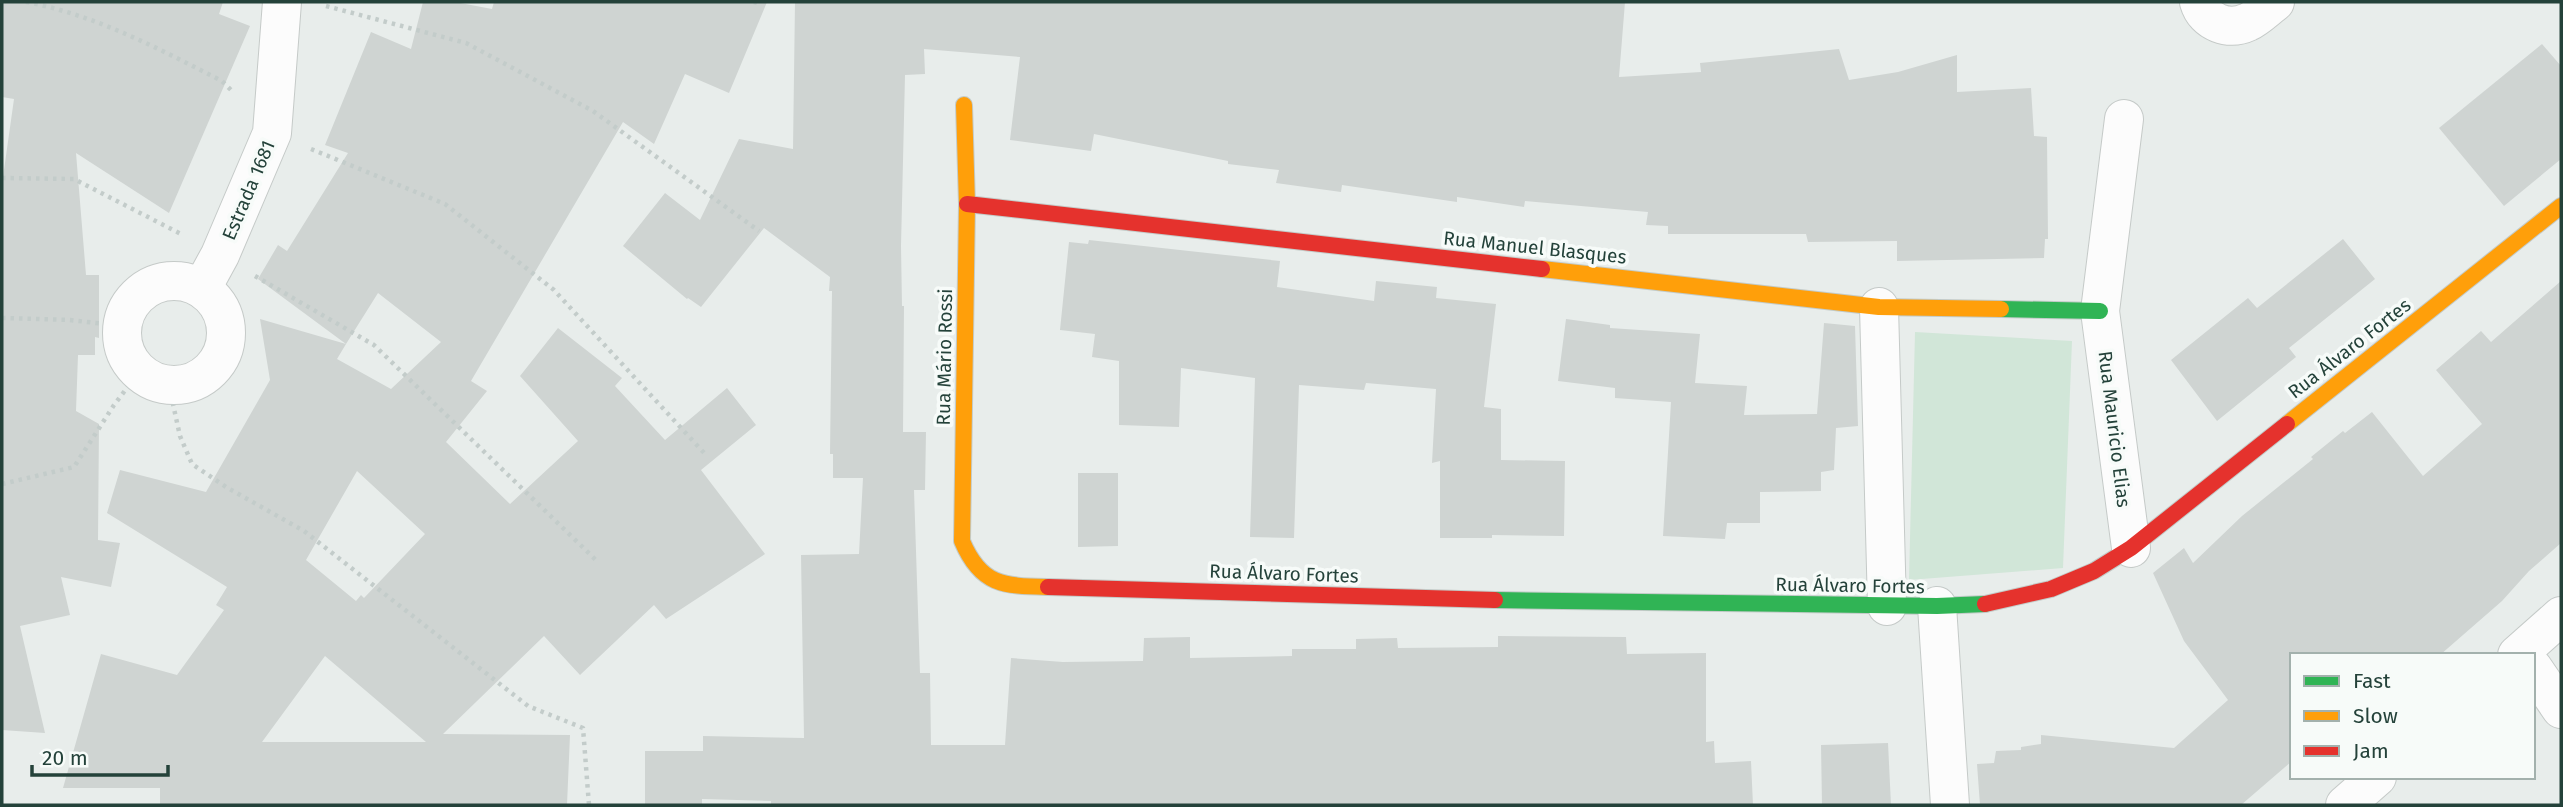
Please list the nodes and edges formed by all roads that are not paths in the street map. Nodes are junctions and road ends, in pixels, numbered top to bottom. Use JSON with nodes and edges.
{"nodes":[{"id":1,"x":282,"y":2,"type":"edge"},
{"id":2,"x":2199,"y":2,"type":"edge"},
{"id":3,"x":2275,"y":2,"type":"edge"},
{"id":4,"x":964,"y":105,"type":"dead end"},
{"id":5,"x":2124,"y":119,"type":"dead end"},
{"id":6,"x":967,"y":204,"type":"junction"},
{"id":7,"x":2561,"y":206,"type":"edge"},
{"id":8,"x":202,"y":288,"type":"junction"},
{"id":9,"x":1879,"y":307,"type":"junction"},
{"id":10,"x":2100,"y":311,"type":"junction"},
{"id":11,"x":2131,"y":548,"type":"junction"},
{"id":12,"x":1008,"y":586,"type":"joint"},
{"id":13,"x":1887,"y":607,"type":"junction"},
{"id":14,"x":1937,"y":607,"type":"junction"},
{"id":15,"x":2561,"y":616,"type":"edge"},
{"id":16,"x":2528,"y":653,"type":"edge"},
{"id":17,"x":2535,"y":672,"type":"edge"},
{"id":18,"x":2561,"y":709,"type":"edge"},
{"id":19,"x":2375,"y":779,"type":"edge"},
{"id":20,"x":1950,"y":805,"type":"edge"},
{"id":21,"x":2345,"y":805,"type":"edge"}],
"edges":[{"from":1,"to":8,"type":"street","name":"Estrada 1681"},
{"from":2,"to":3,"type":"street"},
{"from":4,"to":6,"type":"street","name":"Rua Mário Rossi"},
{"from":5,"to":10,"type":"street","name":"Rua Mauricio Elias"},
{"from":6,"to":9,"type":"street","name":"Rua Manuel Blasques"},
{"from":6,"to":12,"type":"street","name":"Rua Mário Rossi"},
{"from":7,"to":11,"type":"street","name":"Rua Álvaro Fortes"},
{"from":8,"to":8,"type":"street"},
{"from":9,"to":10,"type":"street","name":"Rua Manuel Blasques"},
{"from":9,"to":13,"type":"street"},
{"from":10,"to":11,"type":"street","name":"Rua Mauricio Elias"},
{"from":11,"to":14,"type":"street","name":"Rua Álvaro Fortes"},
{"from":12,"to":13,"type":"street","name":"Rua Álvaro Fortes"},
{"from":13,"to":14,"type":"street","name":"Rua Álvaro Fortes"},
{"from":14,"to":20,"type":"street"},
{"from":15,"to":16,"type":"street"},
{"from":17,"to":18,"type":"street"},
{"from":19,"to":21,"type":"street"}]}
